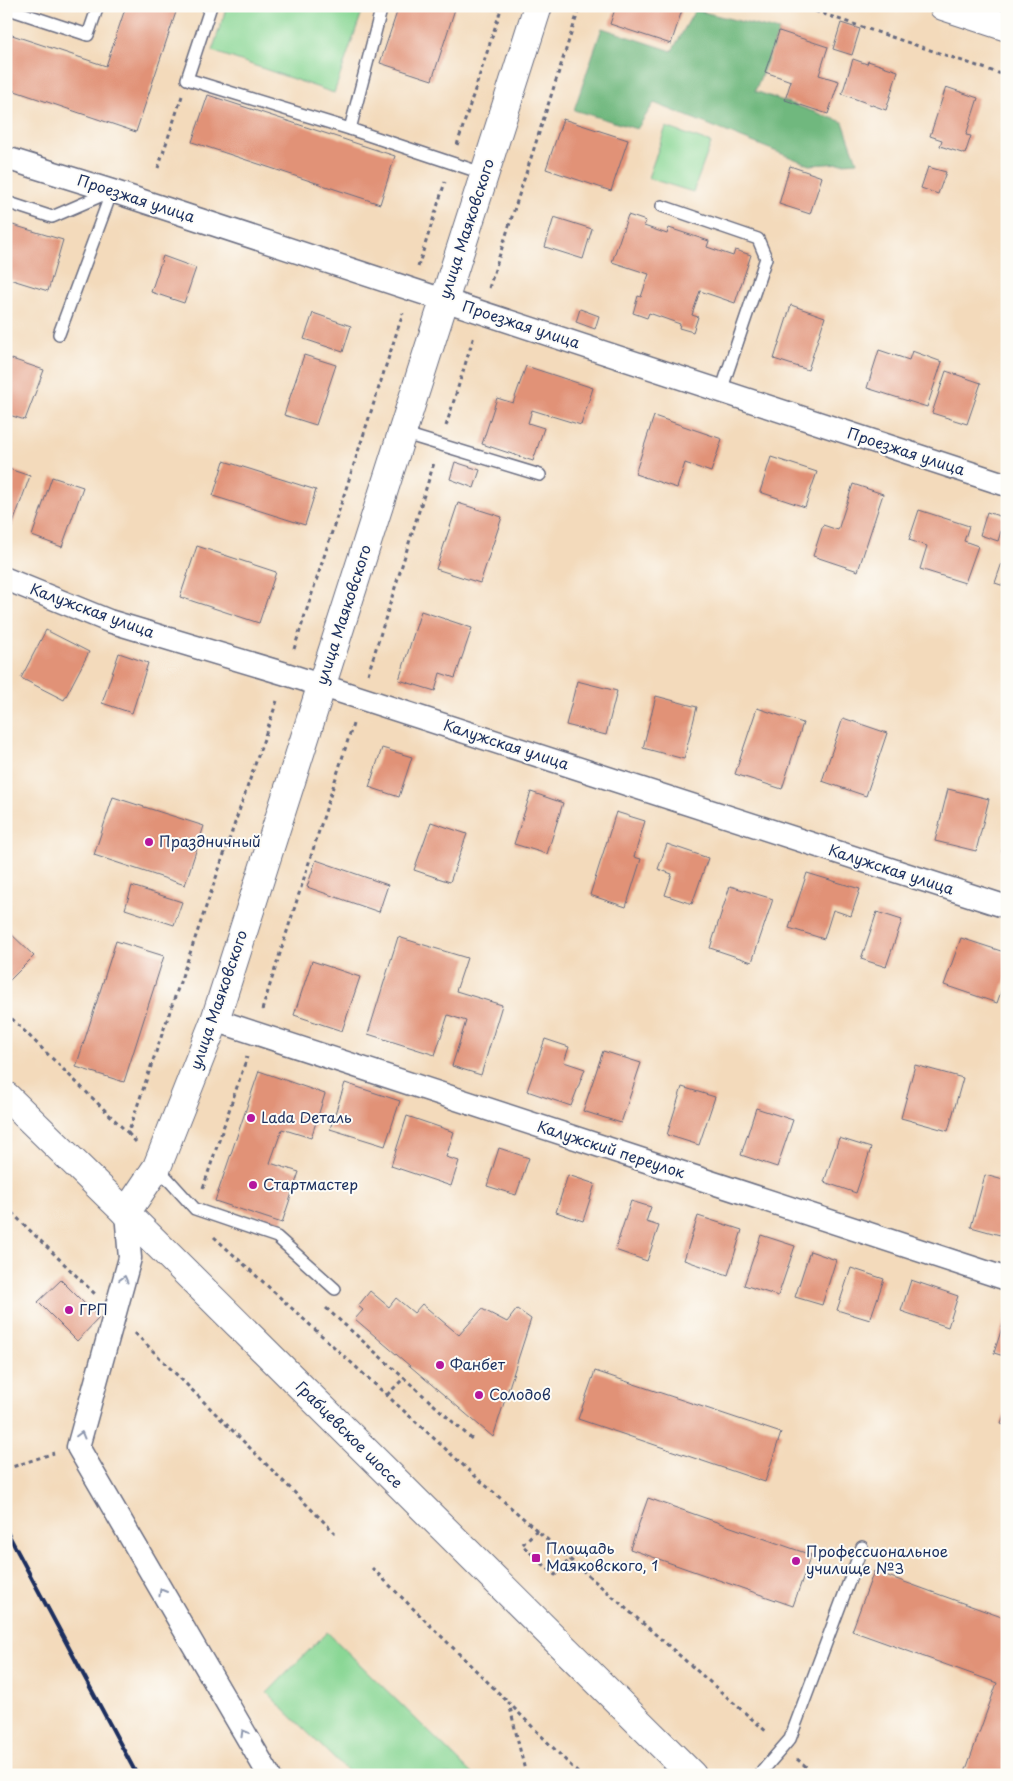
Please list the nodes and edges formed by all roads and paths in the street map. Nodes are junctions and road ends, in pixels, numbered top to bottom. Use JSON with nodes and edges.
{"nodes":[{"id":1,"x":98,"y":6,"type":"edge"},
{"id":2,"x":211,"y":6,"type":"edge"},
{"id":3,"x":382,"y":6,"type":"edge"},
{"id":4,"x":502,"y":6,"type":"edge"},
{"id":5,"x":538,"y":6,"type":"edge"},
{"id":6,"x":580,"y":6,"type":"edge"},
{"id":7,"x":800,"y":6,"type":"edge"},
{"id":8,"x":943,"y":6,"type":"edge"},
{"id":9,"x":6,"y":8,"type":"edge"},
{"id":10,"x":1007,"y":28,"type":"edge"},
{"id":11,"x":1007,"y":76,"type":"edge"},
{"id":12,"x":187,"y":79,"type":"junction"},
{"id":13,"x":350,"y":128,"type":"junction"},
{"id":14,"x":6,"y":158,"type":"edge"},
{"id":15,"x":451,"y":163,"type":"junction"},
{"id":16,"x":158,"y":168,"type":"dead end"},
{"id":17,"x":485,"y":174,"type":"junction"},
{"id":18,"x":112,"y":191,"type":"junction"},
{"id":19,"x":6,"y":202,"type":"edge"},
{"id":20,"x":662,"y":206,"type":"dead end"},
{"id":21,"x":411,"y":289,"type":"junction"},
{"id":22,"x":444,"y":300,"type":"junction"},
{"id":23,"x":481,"y":312,"type":"junction"},
{"id":24,"x":59,"y":334,"type":"dead end"},
{"id":25,"x":721,"y":391,"type":"junction"},
{"id":26,"x":402,"y":433,"type":"junction"},
{"id":27,"x":440,"y":445,"type":"junction"},
{"id":28,"x":540,"y":475,"type":"dead end"},
{"id":29,"x":1007,"y":485,"type":"edge"},
{"id":30,"x":6,"y":579,"type":"edge"},
{"id":31,"x":286,"y":674,"type":"junction"},
{"id":32,"x":322,"y":685,"type":"junction"},
{"id":33,"x":361,"y":698,"type":"junction"},
{"id":34,"x":1007,"y":907,"type":"edge"},
{"id":35,"x":6,"y":1013,"type":"edge"},
{"id":36,"x":215,"y":1020,"type":"junction"},
{"id":37,"x":254,"y":1033,"type":"junction"},
{"id":38,"x":6,"y":1096,"type":"edge"},
{"id":39,"x":157,"y":1167,"type":"junction"},
{"id":40,"x":6,"y":1207,"type":"edge"},
{"id":41,"x":196,"y":1209,"type":"junction"},
{"id":42,"x":126,"y":1213,"type":"junction"},
{"id":43,"x":1007,"y":1279,"type":"edge"},
{"id":44,"x":335,"y":1289,"type":"dead end"},
{"id":45,"x":114,"y":1313,"type":"junction"},
{"id":46,"x":346,"y":1326,"type":"dead end"},
{"id":47,"x":405,"y":1377,"type":"junction"},
{"id":48,"x":387,"y":1396,"type":"junction"},
{"id":49,"x":473,"y":1440,"type":"dead end"},
{"id":50,"x":78,"y":1447,"type":"junction"},
{"id":51,"x":6,"y":1469,"type":"edge"},
{"id":52,"x":537,"y":1530,"type":"junction"},
{"id":53,"x":335,"y":1533,"type":"dead end"},
{"id":54,"x":862,"y":1547,"type":"dead end"},
{"id":55,"x":570,"y":1559,"type":"junction"},
{"id":56,"x":372,"y":1568,"type":"dead end"},
{"id":57,"x":509,"y":1703,"type":"junction"},
{"id":58,"x":783,"y":1747,"type":"junction"},
{"id":59,"x":268,"y":1775,"type":"edge"},
{"id":60,"x":526,"y":1775,"type":"edge"},
{"id":61,"x":580,"y":1775,"type":"edge"},
{"id":62,"x":692,"y":1775,"type":"edge"},
{"id":63,"x":759,"y":1775,"type":"edge"},
{"id":64,"x":816,"y":1775,"type":"edge"}],
"edges":[{"from":1,"to":9,"type":"lane"},
{"from":2,"to":12,"type":"lane"},
{"from":3,"to":13,"type":"lane"},
{"from":4,"to":15,"type":"path"},
{"from":5,"to":17,"type":"street","name":"улица Маяковского"},
{"from":6,"to":23,"type":"path"},
{"from":7,"to":11,"type":"path"},
{"from":8,"to":10,"type":"street"},
{"from":12,"to":13,"type":"lane"},
{"from":12,"to":16,"type":"path"},
{"from":13,"to":15,"type":"lane"},
{"from":14,"to":18,"type":"street","name":"Проезжая улица"},
{"from":15,"to":17,"type":"lane"},
{"from":15,"to":21,"type":"path"},
{"from":17,"to":22,"type":"street","name":"улица Маяковского"},
{"from":18,"to":19,"type":"lane"},
{"from":18,"to":21,"type":"street","name":"Проезжая улица"},
{"from":18,"to":24,"type":"lane"},
{"from":20,"to":25,"type":"lane"},
{"from":21,"to":22,"type":"street","name":"Проезжая улица"},
{"from":21,"to":31,"type":"path"},
{"from":22,"to":23,"type":"street","name":"Проезжая улица"},
{"from":22,"to":26,"type":"street","name":"улица Маяковского"},
{"from":23,"to":25,"type":"street","name":"Проезжая улица"},
{"from":23,"to":27,"type":"path"},
{"from":25,"to":29,"type":"street","name":"Проезжая улица"},
{"from":26,"to":27,"type":"lane"},
{"from":26,"to":32,"type":"street","name":"улица Маяковского"},
{"from":27,"to":28,"type":"lane"},
{"from":27,"to":33,"type":"path"},
{"from":30,"to":31,"type":"street","name":"Калужская улица"},
{"from":31,"to":32,"type":"street","name":"Калужская улица"},
{"from":31,"to":35,"type":"path"},
{"from":32,"to":33,"type":"street","name":"Калужская улица"},
{"from":32,"to":36,"type":"street","name":"улица Маяковского"},
{"from":33,"to":34,"type":"street","name":"Калужская улица"},
{"from":33,"to":37,"type":"path"},
{"from":36,"to":37,"type":"street","name":"Калужский переулок"},
{"from":36,"to":39,"type":"street","name":"улица Маяковского"},
{"from":37,"to":41,"type":"path"},
{"from":37,"to":43,"type":"street","name":"Калужский переулок"},
{"from":38,"to":42,"type":"street","name":"Грабцевское шоссе"},
{"from":39,"to":41,"type":"lane"},
{"from":39,"to":42,"type":"street","name":"улица Маяковского"},
{"from":40,"to":45,"type":"path"},
{"from":41,"to":44,"type":"lane"},
{"from":41,"to":48,"type":"path"},
{"from":45,"to":42,"type":"street","one_way":true},
{"from":42,"to":62,"type":"street","name":"Грабцевское шоссе"},
{"from":50,"to":45,"type":"street","one_way":true},
{"from":45,"to":53,"type":"path"},
{"from":46,"to":47,"type":"path"},
{"from":47,"to":48,"type":"path"},
{"from":47,"to":49,"type":"path"},
{"from":48,"to":52,"type":"path"},
{"from":50,"to":51,"type":"path"},
{"from":59,"to":50,"type":"street","one_way":true},
{"from":52,"to":55,"type":"path"},
{"from":52,"to":55,"type":"path"},
{"from":54,"to":58,"type":"lane"},
{"from":55,"to":58,"type":"path"},
{"from":56,"to":57,"type":"path"},
{"from":57,"to":60,"type":"path"},
{"from":57,"to":61,"type":"path"},
{"from":58,"to":63,"type":"lane"},
{"from":58,"to":64,"type":"path"}]}
